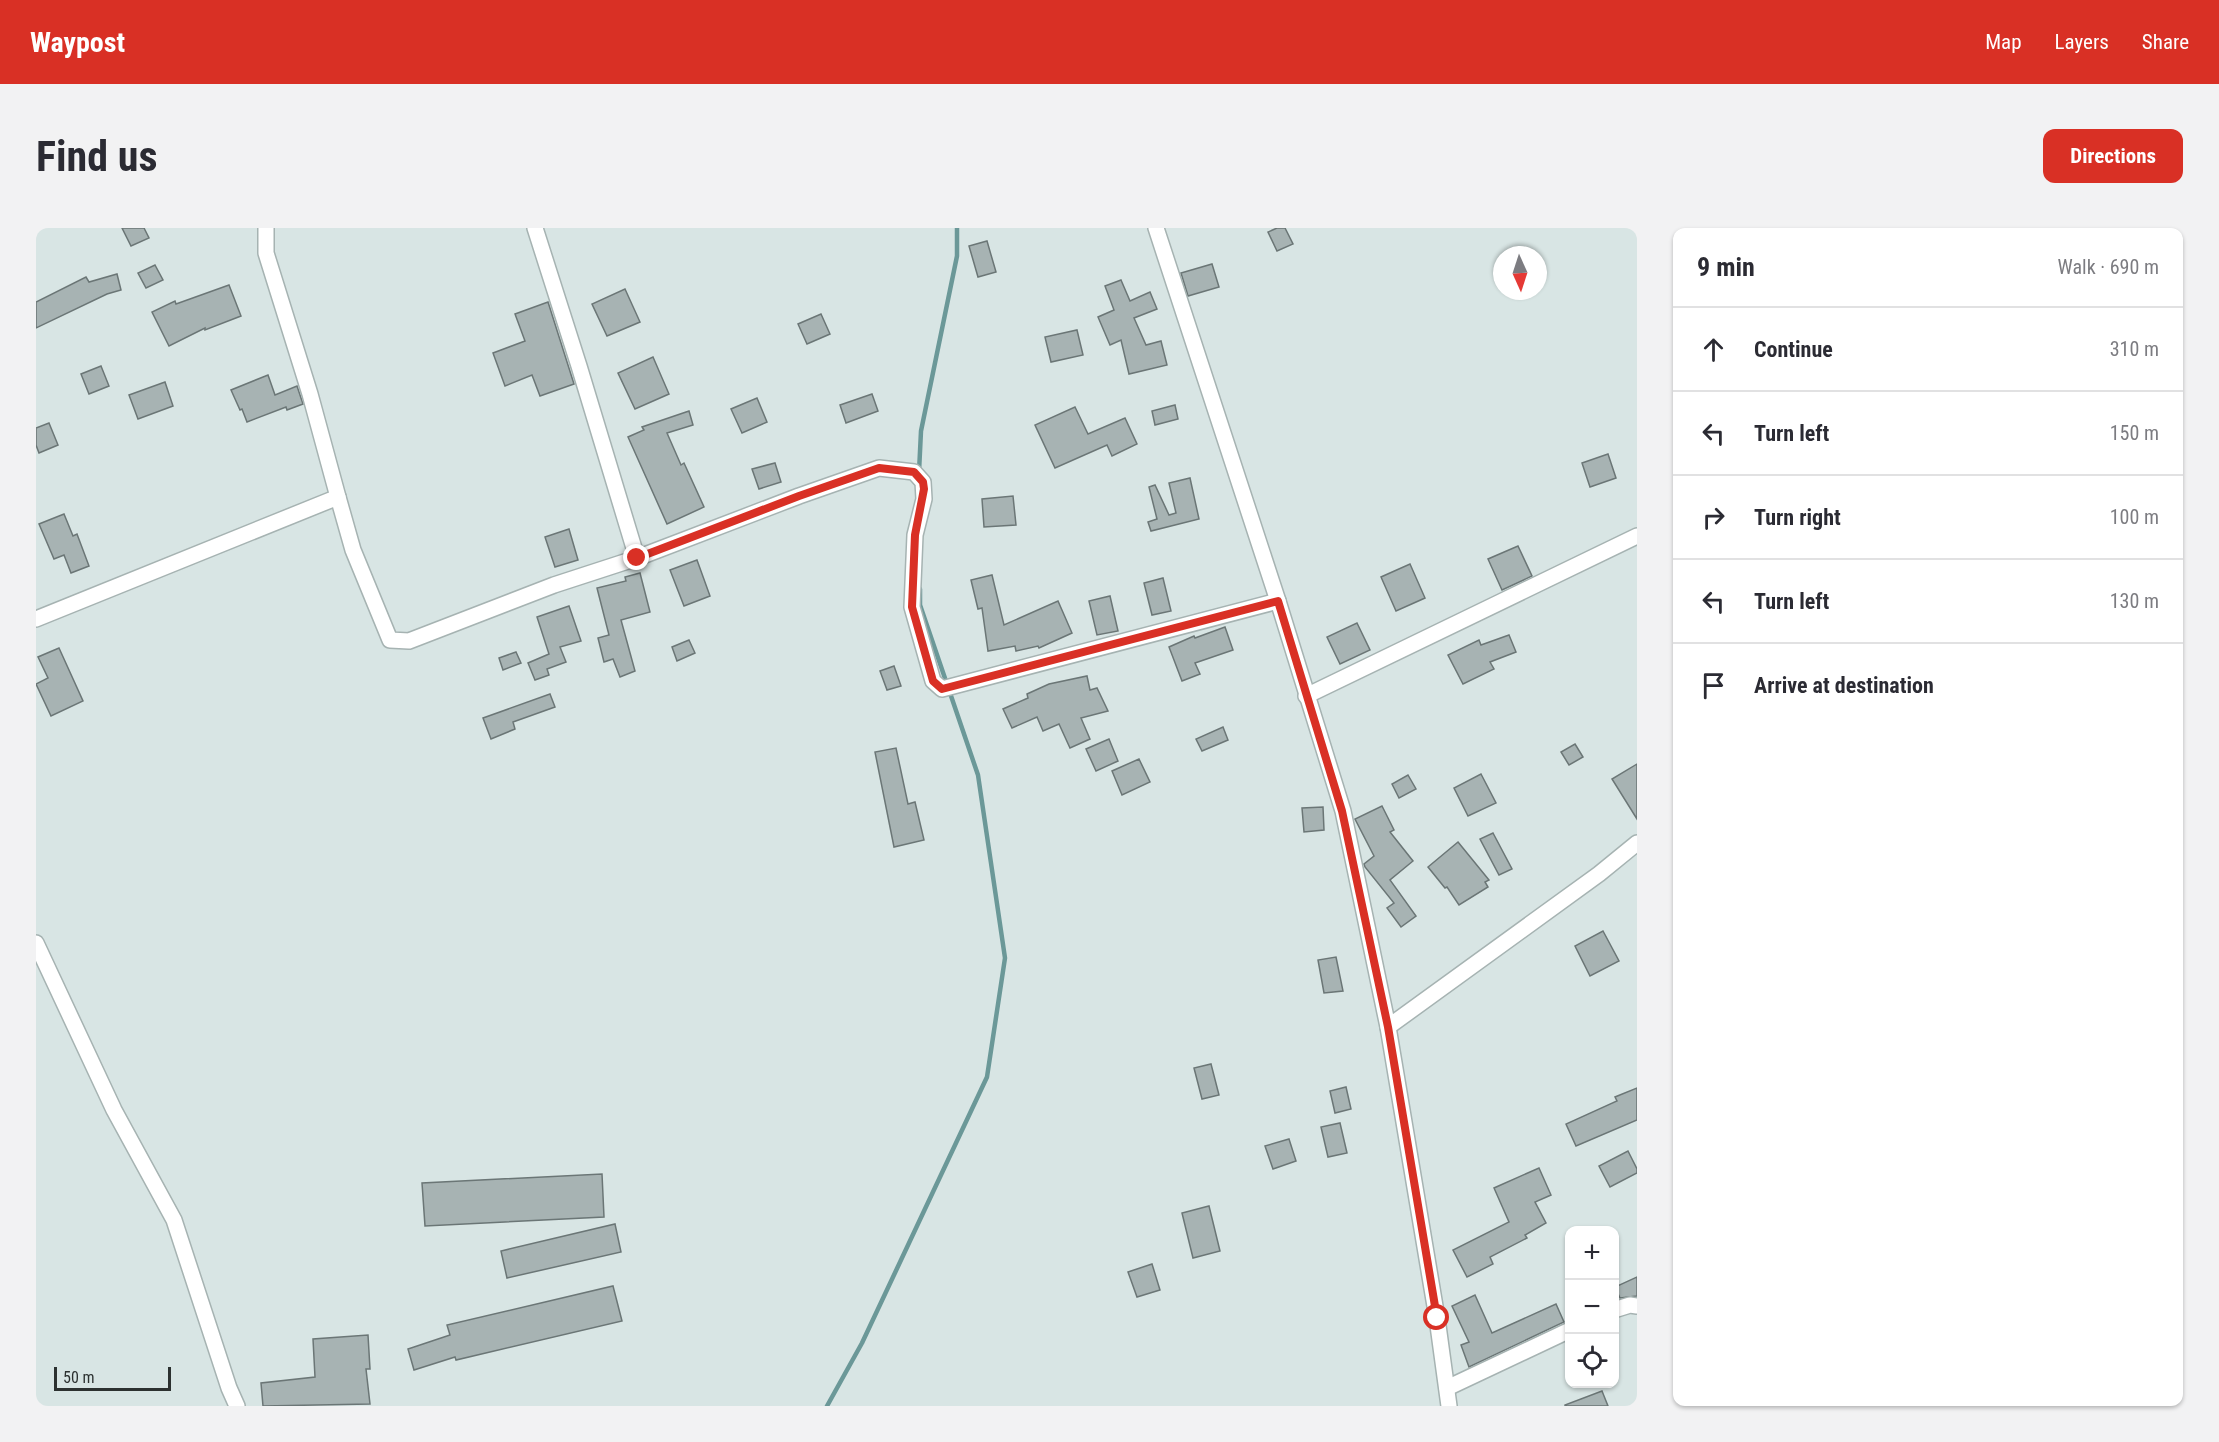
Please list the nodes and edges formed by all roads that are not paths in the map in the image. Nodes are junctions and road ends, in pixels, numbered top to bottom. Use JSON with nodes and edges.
{"nodes":[{"id":1,"x":266,"y":228,"type":"edge"},
{"id":2,"x":535,"y":228,"type":"edge"},
{"id":3,"x":1156,"y":228,"type":"edge"},
{"id":4,"x":338,"y":497,"type":"junction"},
{"id":5,"x":1637,"y":536,"type":"edge"},
{"id":6,"x":637,"y":558,"type":"junction"},
{"id":7,"x":1278,"y":601,"type":"junction"},
{"id":8,"x":36,"y":618,"type":"edge"},
{"id":9,"x":1306,"y":696,"type":"junction"},
{"id":10,"x":1637,"y":843,"type":"edge"},
{"id":11,"x":36,"y":944,"type":"edge"},
{"id":12,"x":1388,"y":1027,"type":"junction"},
{"id":13,"x":1637,"y":1306,"type":"edge"},
{"id":14,"x":1619,"y":1308,"type":"edge"},
{"id":15,"x":1565,"y":1332,"type":"edge"},
{"id":16,"x":1447,"y":1388,"type":"junction"},
{"id":17,"x":237,"y":1406,"type":"edge"},
{"id":18,"x":1449,"y":1406,"type":"edge"}],
"edges":[{"from":1,"to":4,"type":"street"},
{"from":2,"to":6,"type":"street"},
{"from":3,"to":7,"type":"street"},
{"from":4,"to":6,"type":"street"},
{"from":4,"to":8,"type":"street"},
{"from":5,"to":9,"type":"street"},
{"from":6,"to":7,"type":"street"},
{"from":7,"to":9,"type":"street"},
{"from":9,"to":12,"type":"street"},
{"from":10,"to":12,"type":"street"},
{"from":11,"to":17,"type":"street"},
{"from":12,"to":16,"type":"street"},
{"from":13,"to":14,"type":"street"},
{"from":15,"to":16,"type":"street"},
{"from":16,"to":18,"type":"street"}]}
